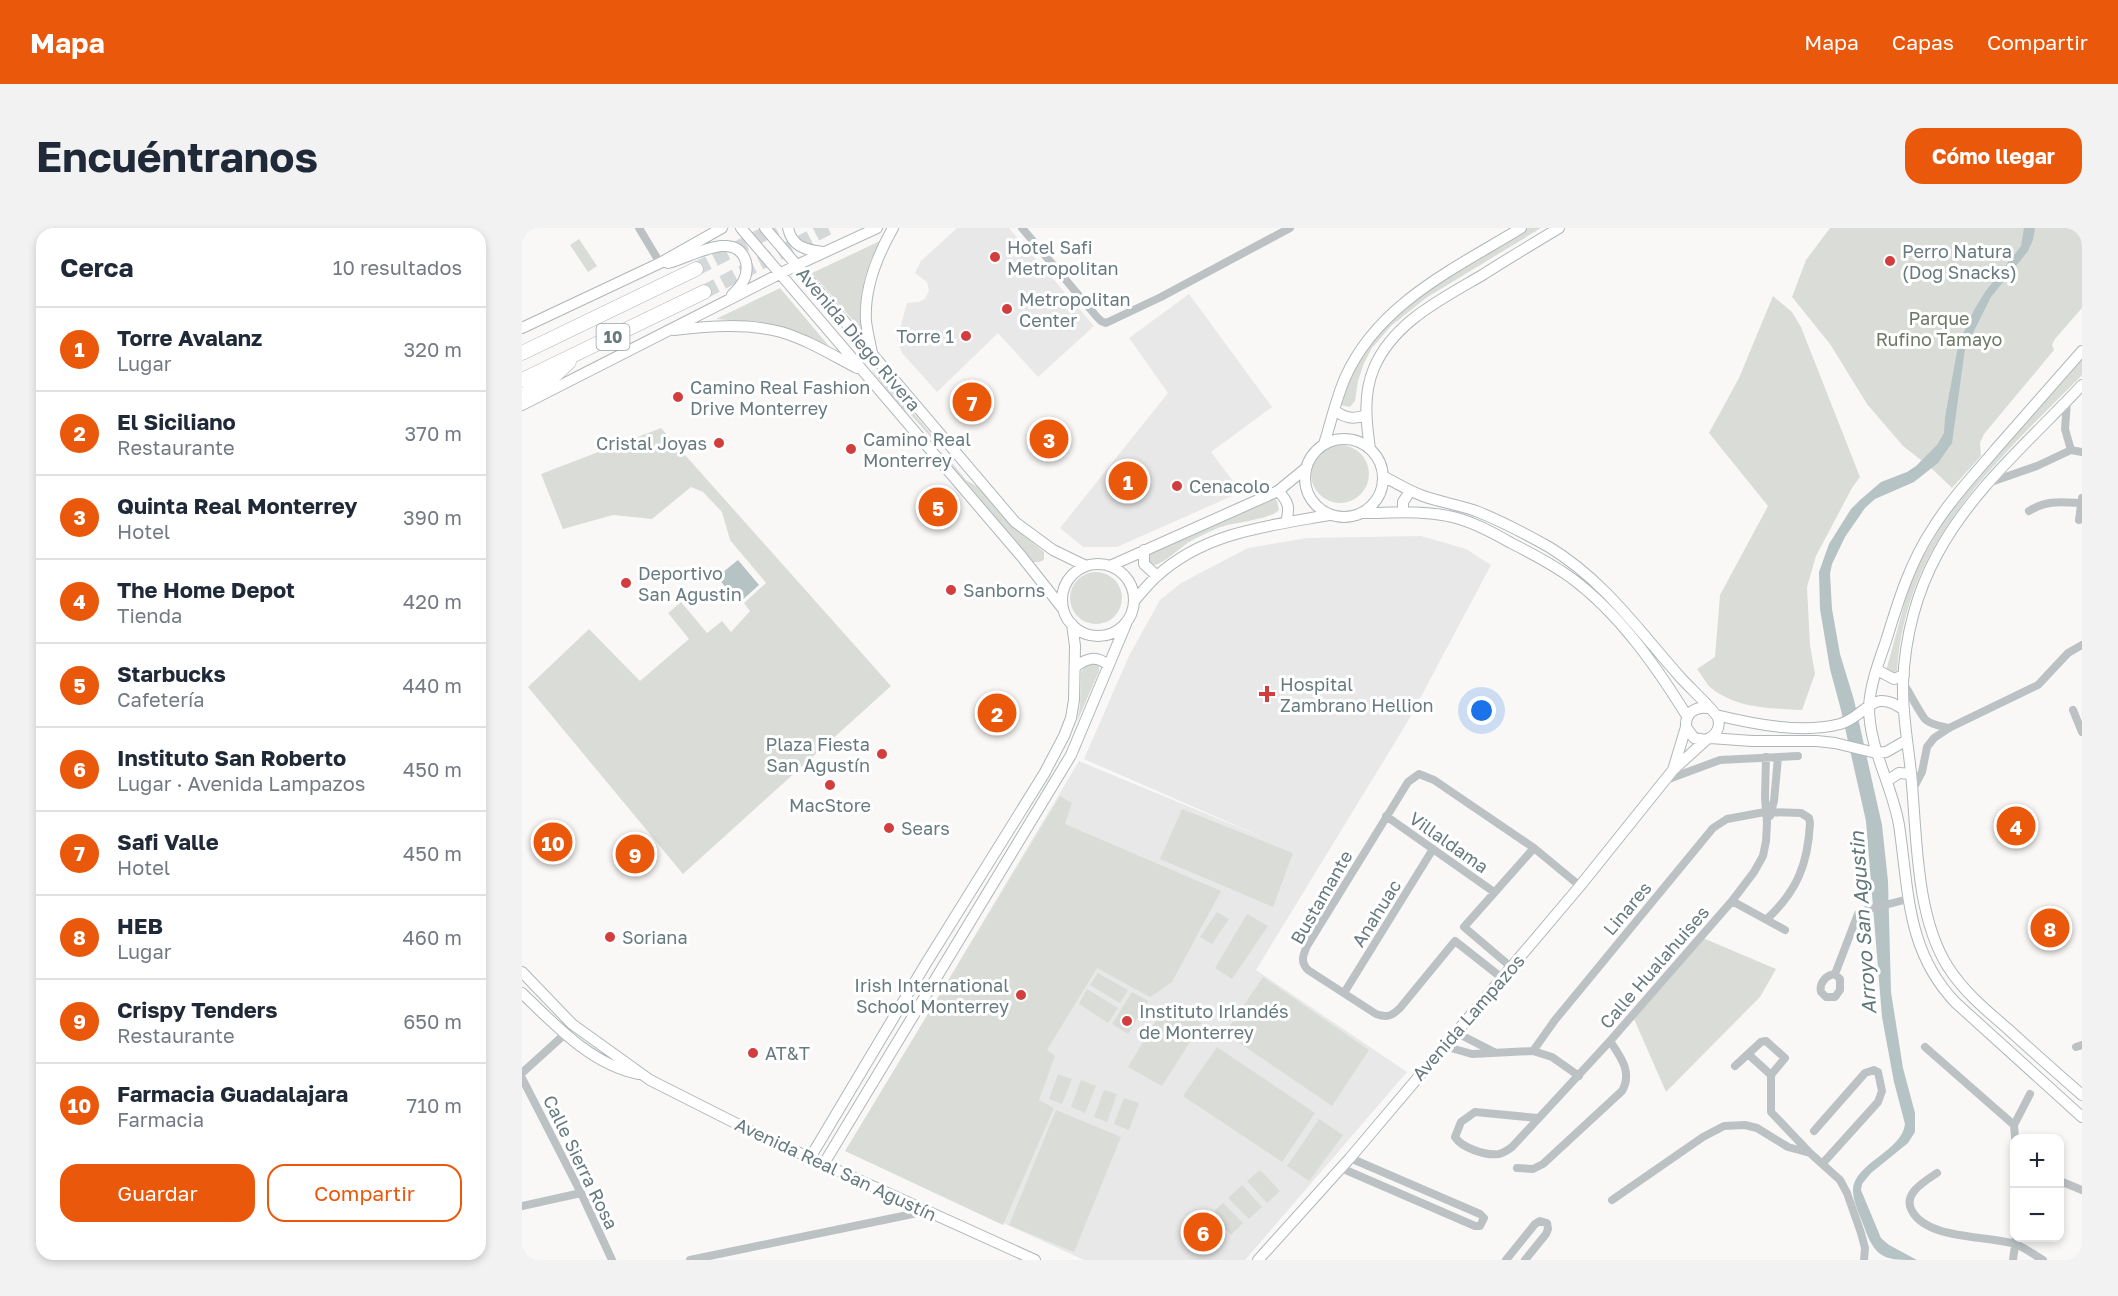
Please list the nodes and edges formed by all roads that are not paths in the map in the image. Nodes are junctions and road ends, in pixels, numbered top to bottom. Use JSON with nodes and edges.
{"nodes":[{"id":1,"x":639,"y":228,"type":"edge"},
{"id":2,"x":722,"y":228,"type":"edge"},
{"id":3,"x":741,"y":228,"type":"edge"},
{"id":4,"x":765,"y":228,"type":"edge"},
{"id":5,"x":774,"y":228,"type":"edge"},
{"id":6,"x":788,"y":228,"type":"edge"},
{"id":7,"x":877,"y":228,"type":"edge"},
{"id":8,"x":893,"y":228,"type":"edge"},
{"id":9,"x":1022,"y":228,"type":"edge"},
{"id":10,"x":1290,"y":228,"type":"edge"},
{"id":11,"x":1521,"y":228,"type":"edge"},
{"id":12,"x":1559,"y":228,"type":"edge"},
{"id":13,"x":783,"y":249,"type":"junction"},
{"id":14,"x":826,"y":252,"type":"junction"},
{"id":15,"x":660,"y":263,"type":"junction"},
{"id":16,"x":797,"y":265,"type":"junction"},
{"id":17,"x":696,"y":269,"type":"tunnel mouth"},
{"id":18,"x":780,"y":275,"type":"junction"},
{"id":19,"x":659,"y":288,"type":"junction"},
{"id":20,"x":704,"y":292,"type":"tunnel mouth"},
{"id":21,"x":725,"y":302,"type":"junction"},
{"id":22,"x":523,"y":324,"type":"edge"},
{"id":23,"x":665,"y":332,"type":"junction"},
{"id":24,"x":522,"y":344,"type":"edge"},
{"id":25,"x":2082,"y":351,"type":"edge"},
{"id":26,"x":522,"y":353,"type":"edge"},
{"id":27,"x":872,"y":353,"type":"junction"},
{"id":28,"x":575,"y":355,"type":"junction"},
{"id":29,"x":863,"y":371,"type":"junction"},
{"id":30,"x":522,"y":380,"type":"edge"},
{"id":31,"x":2082,"y":385,"type":"edge"},
{"id":32,"x":553,"y":389,"type":"joint"},
{"id":33,"x":522,"y":396,"type":"edge"},
{"id":34,"x":2067,"y":401,"type":"junction"},
{"id":35,"x":522,"y":404,"type":"edge"},
{"id":36,"x":1334,"y":410,"type":"junction"},
{"id":37,"x":1366,"y":415,"type":"junction"},
{"id":38,"x":1324,"y":444,"type":"junction"},
{"id":39,"x":1370,"y":449,"type":"junction"},
{"id":40,"x":2071,"y":450,"type":"junction"},
{"id":41,"x":2082,"y":452,"type":"edge"},
{"id":42,"x":1306,"y":468,"type":"junction"},
{"id":43,"x":1383,"y":476,"type":"junction"},
{"id":44,"x":1989,"y":483,"type":"junction"},
{"id":45,"x":1278,"y":491,"type":"junction"},
{"id":46,"x":1410,"y":491,"type":"junction"},
{"id":47,"x":2081,"y":501,"type":"edge"},
{"id":48,"x":2030,"y":511,"type":"dead end"},
{"id":49,"x":1362,"y":513,"type":"junction"},
{"id":50,"x":1403,"y":513,"type":"junction"},
{"id":51,"x":1329,"y":515,"type":"junction"},
{"id":52,"x":2079,"y":520,"type":"dead end"},
{"id":53,"x":1286,"y":522,"type":"junction"},
{"id":54,"x":1144,"y":550,"type":"junction"},
{"id":55,"x":1086,"y":566,"type":"junction"},
{"id":56,"x":1110,"y":566,"type":"junction"},
{"id":57,"x":1157,"y":576,"type":"junction"},
{"id":58,"x":1135,"y":600,"type":"junction"},
{"id":59,"x":1063,"y":609,"type":"junction"},
{"id":60,"x":1072,"y":624,"type":"junction"},
{"id":61,"x":1126,"y":624,"type":"junction"},
{"id":62,"x":2082,"y":645,"type":"edge"},
{"id":63,"x":1108,"y":665,"type":"junction"},
{"id":64,"x":1076,"y":667,"type":"junction"},
{"id":65,"x":1877,"y":670,"type":"junction"},
{"id":66,"x":1904,"y":679,"type":"junction"},
{"id":67,"x":1869,"y":705,"type":"junction"},
{"id":68,"x":1904,"y":710,"type":"junction"},
{"id":69,"x":2073,"y":710,"type":"dead end"},
{"id":70,"x":1712,"y":711,"type":"junction"},
{"id":71,"x":1687,"y":722,"type":"junction"},
{"id":72,"x":1949,"y":728,"type":"junction"},
{"id":73,"x":2082,"y":732,"type":"edge"},
{"id":74,"x":1708,"y":739,"type":"junction"},
{"id":75,"x":1906,"y":740,"type":"junction"},
{"id":76,"x":1876,"y":753,"type":"junction"},
{"id":77,"x":1798,"y":756,"type":"dead end"},
{"id":78,"x":1766,"y":757,"type":"junction"},
{"id":79,"x":1778,"y":757,"type":"junction"},
{"id":80,"x":1673,"y":770,"type":"junction"},
{"id":81,"x":1911,"y":774,"type":"junction"},
{"id":82,"x":1665,"y":781,"type":"junction"},
{"id":83,"x":1887,"y":781,"type":"junction"},
{"id":84,"x":1912,"y":792,"type":"junction"},
{"id":85,"x":1768,"y":812,"type":"junction"},
{"id":86,"x":1386,"y":816,"type":"junction"},
{"id":87,"x":1433,"y":849,"type":"junction"},
{"id":88,"x":1534,"y":849,"type":"junction"},
{"id":89,"x":1580,"y":886,"type":"junction"},
{"id":90,"x":1494,"y":892,"type":"junction"},
{"id":91,"x":1908,"y":899,"type":"junction"},
{"id":92,"x":1732,"y":901,"type":"junction"},
{"id":93,"x":1767,"y":919,"type":"junction"},
{"id":94,"x":1785,"y":930,"type":"dead end"},
{"id":95,"x":1511,"y":967,"type":"junction"},
{"id":96,"x":522,"y":972,"type":"edge"},
{"id":97,"x":1835,"y":974,"type":"dead end"},
{"id":98,"x":1502,"y":978,"type":"junction"},
{"id":99,"x":522,"y":993,"type":"edge"},
{"id":100,"x":1344,"y":993,"type":"junction"},
{"id":101,"x":1455,"y":1032,"type":"junction"},
{"id":102,"x":565,"y":1034,"type":"junction"},
{"id":103,"x":1610,"y":1041,"type":"junction"},
{"id":104,"x":1444,"y":1046,"type":"junction"},
{"id":105,"x":1925,"y":1047,"type":"dead end"},
{"id":106,"x":1533,"y":1051,"type":"junction"},
{"id":107,"x":1494,"y":1052,"type":"junction"},
{"id":108,"x":1748,"y":1054,"type":"junction"},
{"id":109,"x":1735,"y":1066,"type":"dead end"},
{"id":110,"x":639,"y":1074,"type":"junction"},
{"id":111,"x":522,"y":1075,"type":"edge"},
{"id":112,"x":1771,"y":1075,"type":"junction"},
{"id":113,"x":1579,"y":1076,"type":"junction"},
{"id":114,"x":2030,"y":1094,"type":"dead end"},
{"id":115,"x":2082,"y":1095,"type":"edge"},
{"id":116,"x":2081,"y":1114,"type":"edge"},
{"id":117,"x":1539,"y":1118,"type":"junction"},
{"id":118,"x":2014,"y":1125,"type":"junction"},
{"id":119,"x":1814,"y":1131,"type":"dead end"},
{"id":120,"x":2014,"y":1134,"type":"edge"},
{"id":121,"x":1810,"y":1154,"type":"junction"},
{"id":122,"x":810,"y":1158,"type":"junction"},
{"id":123,"x":1350,"y":1158,"type":"junction"},
{"id":124,"x":1823,"y":1163,"type":"junction"},
{"id":125,"x":823,"y":1165,"type":"junction"},
{"id":126,"x":1341,"y":1168,"type":"junction"},
{"id":127,"x":1517,"y":1168,"type":"dead end"},
{"id":128,"x":1937,"y":1173,"type":"dead end"},
{"id":129,"x":2064,"y":1183,"type":"edge"},
{"id":130,"x":1423,"y":1189,"type":"junction"},
{"id":131,"x":2082,"y":1190,"type":"edge"},
{"id":132,"x":581,"y":1193,"type":"junction"},
{"id":133,"x":1612,"y":1200,"type":"dead end"},
{"id":134,"x":1417,"y":1201,"type":"junction"},
{"id":135,"x":522,"y":1206,"type":"edge"},
{"id":136,"x":927,"y":1211,"type":"junction"},
{"id":137,"x":2010,"y":1240,"type":"edge"},
{"id":138,"x":2016,"y":1242,"type":"edge"},
{"id":139,"x":2017,"y":1242,"type":"edge"},
{"id":140,"x":709,"y":1258,"type":"edge"},
{"id":141,"x":612,"y":1260,"type":"edge"},
{"id":142,"x":690,"y":1260,"type":"edge"},
{"id":143,"x":1035,"y":1260,"type":"edge"},
{"id":144,"x":1258,"y":1260,"type":"edge"},
{"id":145,"x":1506,"y":1260,"type":"edge"},
{"id":146,"x":1524,"y":1260,"type":"edge"},
{"id":147,"x":1864,"y":1260,"type":"edge"},
{"id":148,"x":2013,"y":1260,"type":"edge"},
{"id":149,"x":2043,"y":1260,"type":"edge"}],
"edges":[{"from":1,"to":15,"type":"street"},
{"from":2,"to":15,"type":"street"},
{"from":3,"to":18,"type":"street","name":"Avenida Diego Rivera"},
{"from":4,"to":13,"type":"street","name":"Avenida Diego Rivera"},
{"from":5,"to":13,"type":"street"},
{"from":6,"to":14,"type":"street"},
{"from":7,"to":14,"type":"street"},
{"from":8,"to":27,"type":"street"},
{"from":9,"to":10,"type":"street"},
{"from":11,"to":36,"type":"street"},
{"from":12,"to":37,"type":"street"},
{"from":13,"to":16,"type":"street","name":"Avenida Diego Rivera"},
{"from":14,"to":16,"type":"street"},
{"from":15,"to":21,"type":"street"},
{"from":15,"to":22,"type":"street"},
{"from":16,"to":18,"type":"street"},
{"from":16,"to":27,"type":"street","name":"Avenida Diego Rivera"},
{"from":17,"to":19,"type":"highway","number":"10"},
{"from":18,"to":21,"type":"street"},
{"from":18,"to":29,"type":"street","name":"Avenida Diego Rivera"},
{"from":19,"to":24,"type":"highway"},
{"from":19,"to":26,"type":"highway","number":"10"},
{"from":20,"to":28,"type":"highway","number":"10"},
{"from":21,"to":23,"type":"street"},
{"from":23,"to":29,"type":"street"},
{"from":23,"to":32,"type":"street"},
{"from":25,"to":65,"type":"street"},
{"from":27,"to":55,"type":"street","name":"Avenida Diego Rivera"},
{"from":28,"to":30,"type":"highway","number":"10"},
{"from":28,"to":33,"type":"highway"},
{"from":29,"to":59,"type":"street","name":"Avenida Diego Rivera"},
{"from":31,"to":34,"type":"street"},
{"from":32,"to":35,"type":"highway"},
{"from":34,"to":40,"type":"street"},
{"from":34,"to":44,"type":"street"},
{"from":36,"to":37,"type":"street"},
{"from":36,"to":38,"type":"street"},
{"from":37,"to":39,"type":"street"},
{"from":38,"to":39,"type":"street"},
{"from":38,"to":42,"type":"street"},
{"from":39,"to":43,"type":"street"},
{"from":40,"to":41,"type":"street"},
{"from":40,"to":44,"type":"street"},
{"from":42,"to":45,"type":"street"},
{"from":42,"to":51,"type":"street"},
{"from":43,"to":46,"type":"street"},
{"from":43,"to":49,"type":"street"},
{"from":44,"to":66,"type":"street"},
{"from":45,"to":53,"type":"street"},
{"from":45,"to":54,"type":"street"},
{"from":46,"to":50,"type":"street"},
{"from":46,"to":70,"type":"street"},
{"from":47,"to":48,"type":"street"},
{"from":47,"to":52,"type":"street"},
{"from":49,"to":50,"type":"street"},
{"from":49,"to":51,"type":"street"},
{"from":50,"to":71,"type":"street"},
{"from":51,"to":53,"type":"street"},
{"from":53,"to":57,"type":"street"},
{"from":54,"to":56,"type":"street"},
{"from":54,"to":57,"type":"street"},
{"from":55,"to":56,"type":"street"},
{"from":55,"to":59,"type":"street"},
{"from":56,"to":58,"type":"street"},
{"from":57,"to":58,"type":"street"},
{"from":58,"to":61,"type":"street"},
{"from":59,"to":60,"type":"street"},
{"from":60,"to":61,"type":"street"},
{"from":60,"to":64,"type":"street"},
{"from":61,"to":63,"type":"street"},
{"from":62,"to":72,"type":"street"},
{"from":63,"to":64,"type":"street"},
{"from":63,"to":125,"type":"street"},
{"from":64,"to":122,"type":"street"},
{"from":65,"to":66,"type":"street"},
{"from":65,"to":67,"type":"street"},
{"from":66,"to":68,"type":"street"},
{"from":66,"to":72,"type":"street"},
{"from":67,"to":68,"type":"street"},
{"from":67,"to":70,"type":"street"},
{"from":67,"to":76,"type":"street"},
{"from":68,"to":75,"type":"street"},
{"from":69,"to":73,"type":"street"},
{"from":70,"to":71,"type":"street"},
{"from":70,"to":74,"type":"street"},
{"from":71,"to":74,"type":"street"},
{"from":71,"to":80,"type":"street","name":"Avenida Lampazos"},
{"from":72,"to":84,"type":"street"},
{"from":74,"to":76,"type":"street"},
{"from":74,"to":80,"type":"street","name":"Avenida Lampazos"},
{"from":75,"to":76,"type":"street"},
{"from":75,"to":81,"type":"street"},
{"from":76,"to":83,"type":"street"},
{"from":77,"to":79,"type":"street"},
{"from":78,"to":79,"type":"street"},
{"from":78,"to":82,"type":"street"},
{"from":78,"to":85,"type":"street","name":"Calle Hualahuises"},
{"from":79,"to":85,"type":"street","name":"Calle Hualahuises"},
{"from":80,"to":82,"type":"street","name":"Avenida Lampazos"},
{"from":81,"to":83,"type":"street"},
{"from":81,"to":84,"type":"street"},
{"from":82,"to":89,"type":"street","name":"Avenida Lampazos"},
{"from":83,"to":91,"type":"street"},
{"from":84,"to":115,"type":"street"},
{"from":85,"to":92,"type":"street","name":"Calle Hualahuises"},
{"from":85,"to":93,"type":"street","name":"Linares"},
{"from":85,"to":106,"type":"street","name":"Linares"},
{"from":86,"to":87,"type":"street","name":"Villaldama"},
{"from":86,"to":88,"type":"street","name":"Bustamante"},
{"from":86,"to":100,"type":"street","name":"Bustamante"},
{"from":87,"to":90,"type":"street","name":"Villaldama"},
{"from":87,"to":100,"type":"street","name":"Anahuac"},
{"from":88,"to":89,"type":"street","name":"Bustamante"},
{"from":88,"to":90,"type":"street"},
{"from":89,"to":95,"type":"street","name":"Avenida Lampazos"},
{"from":90,"to":95,"type":"street"},
{"from":91,"to":97,"type":"street"},
{"from":91,"to":116,"type":"street"},
{"from":92,"to":93,"type":"street"},
{"from":92,"to":103,"type":"street","name":"Calle Hualahuises"},
{"from":93,"to":94,"type":"street"},
{"from":95,"to":98,"type":"street","name":"Avenida Lampazos"},
{"from":96,"to":110,"type":"street","name":"Avenida Real San Agustín"},
{"from":98,"to":100,"type":"street","name":"Bustamante"},
{"from":98,"to":101,"type":"street","name":"Avenida Lampazos"},
{"from":99,"to":102,"type":"street","name":"Avenida Real San Agustín"},
{"from":101,"to":104,"type":"street","name":"Avenida Lampazos"},
{"from":101,"to":107,"type":"street"},
{"from":102,"to":110,"type":"street","name":"Avenida Real San Agustín"},
{"from":102,"to":111,"type":"street"},
{"from":103,"to":113,"type":"street","name":"Calle Hualahuises"},
{"from":103,"to":127,"type":"street"},
{"from":104,"to":107,"type":"street"},
{"from":104,"to":123,"type":"street","name":"Avenida Lampazos"},
{"from":105,"to":118,"type":"street"},
{"from":106,"to":107,"type":"street"},
{"from":106,"to":113,"type":"street"},
{"from":108,"to":109,"type":"street"},
{"from":108,"to":112,"type":"street"},
{"from":108,"to":112,"type":"street"},
{"from":110,"to":122,"type":"street","name":"Avenida Real San Agustín"},
{"from":111,"to":132,"type":"street","name":"Calle Sierra Rosa"},
{"from":112,"to":121,"type":"street"},
{"from":113,"to":117,"type":"street","name":"Calle Hualahuises"},
{"from":114,"to":118,"type":"street"},
{"from":117,"to":117,"type":"street","name":"Calle Hualahuises"},
{"from":118,"to":120,"type":"street"},
{"from":119,"to":124,"type":"street"},
{"from":121,"to":124,"type":"street"},
{"from":121,"to":133,"type":"street"},
{"from":122,"to":125,"type":"street","name":"Avenida Real San Agustín"},
{"from":123,"to":126,"type":"street","name":"Avenida Lampazos"},
{"from":123,"to":130,"type":"street"},
{"from":124,"to":147,"type":"street"},
{"from":125,"to":136,"type":"street","name":"Avenida Real San Agustín"},
{"from":126,"to":134,"type":"street"},
{"from":126,"to":144,"type":"street","name":"Avenida Lampazos"},
{"from":128,"to":137,"type":"street"},
{"from":129,"to":131,"type":"street"},
{"from":130,"to":134,"type":"street"},
{"from":130,"to":134,"type":"street"},
{"from":132,"to":135,"type":"street"},
{"from":132,"to":141,"type":"street","name":"Calle Sierra Rosa"},
{"from":136,"to":140,"type":"street"},
{"from":136,"to":143,"type":"street","name":"Avenida Real San Agustín"},
{"from":138,"to":148,"type":"street"},
{"from":139,"to":149,"type":"street"},
{"from":140,"to":142,"type":"street"},
{"from":145,"to":146,"type":"street"}]}
